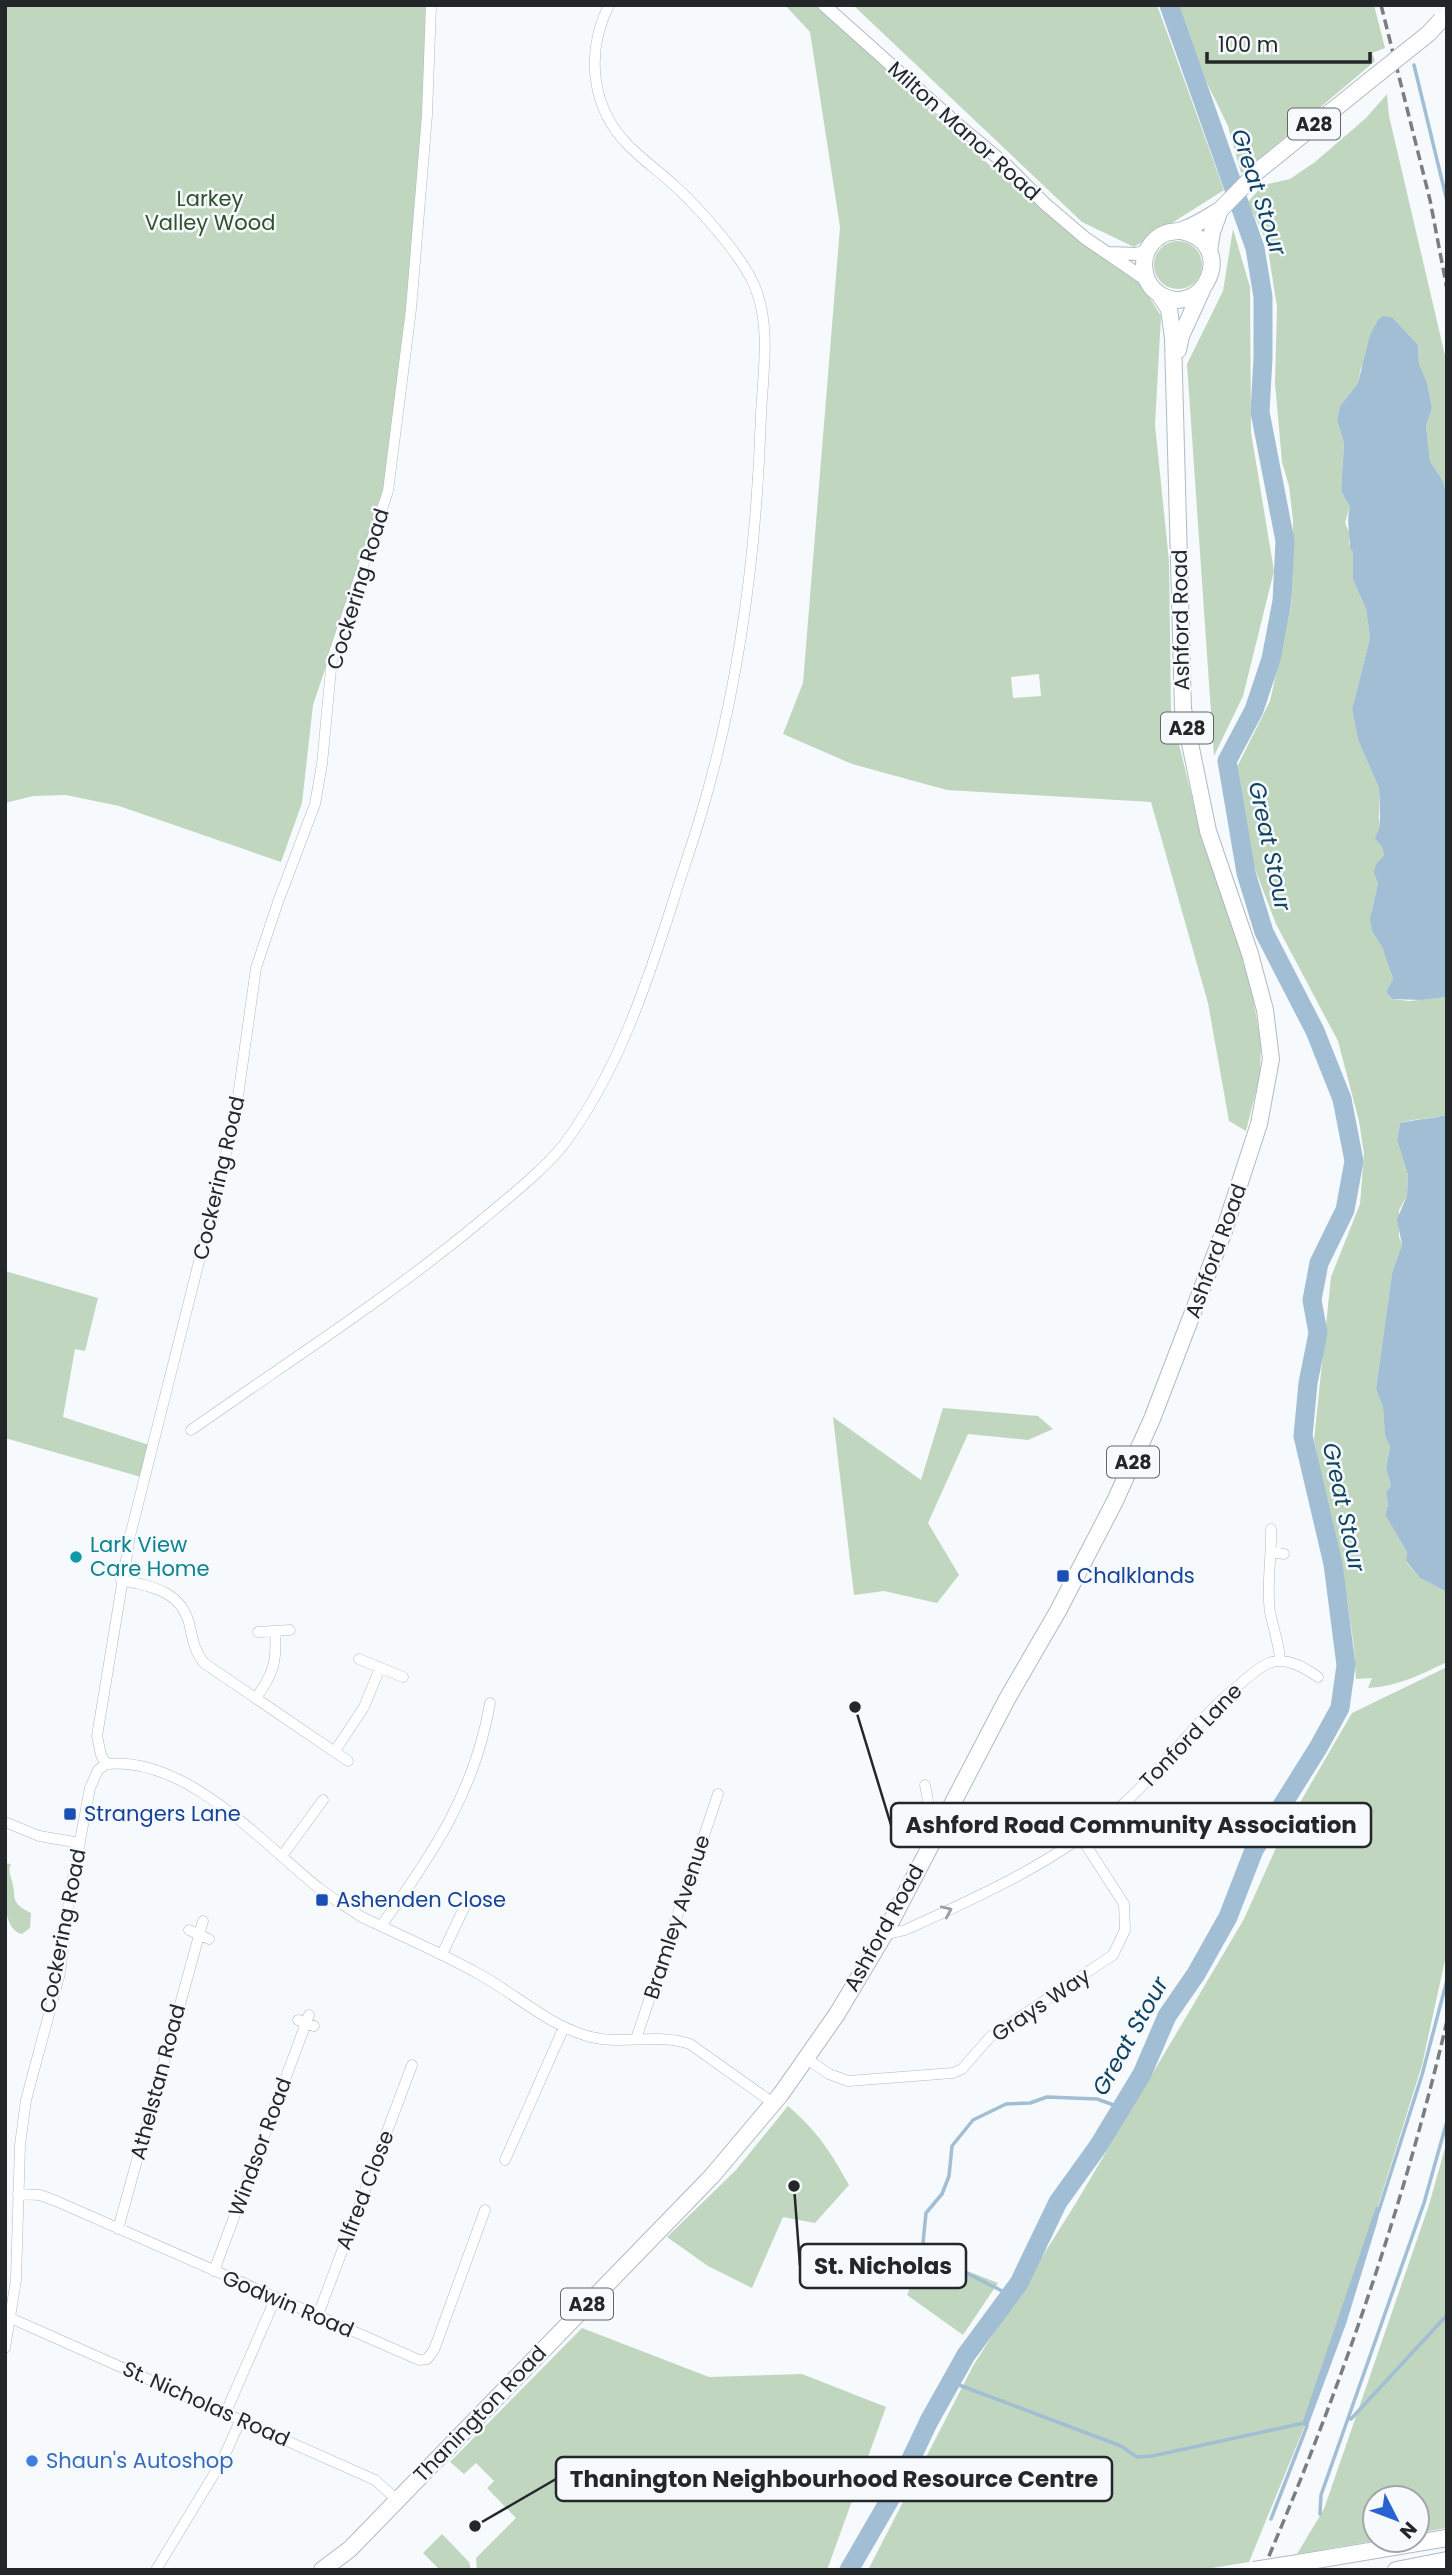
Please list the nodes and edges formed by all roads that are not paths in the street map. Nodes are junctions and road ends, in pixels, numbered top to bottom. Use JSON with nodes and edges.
{"nodes":[{"id":1,"x":430,"y":5,"type":"edge"},
{"id":2,"x":609,"y":5,"type":"edge"},
{"id":3,"x":824,"y":5,"type":"edge"},
{"id":4,"x":1444,"y":15,"type":"edge"},
{"id":5,"x":1224,"y":206,"type":"junction"},
{"id":6,"x":1181,"y":231,"type":"junction"},
{"id":7,"x":1147,"y":250,"type":"junction"},
{"id":8,"x":1209,"y":251,"type":"junction"},
{"id":9,"x":1107,"y":253,"type":"junction"},
{"id":10,"x":1153,"y":288,"type":"junction"},
{"id":11,"x":1202,"y":289,"type":"junction"},
{"id":12,"x":1175,"y":363,"type":"junction"},
{"id":13,"x":191,"y":1430,"type":"dead end"},
{"id":14,"x":1271,"y":1528,"type":"dead end"},
{"id":15,"x":1272,"y":1552,"type":"junction"},
{"id":16,"x":1284,"y":1554,"type":"dead end"},
{"id":17,"x":121,"y":1580,"type":"junction"},
{"id":18,"x":290,"y":1630,"type":"dead end"},
{"id":19,"x":275,"y":1631,"type":"junction"},
{"id":20,"x":258,"y":1632,"type":"dead end"},
{"id":21,"x":359,"y":1659,"type":"dead end"},
{"id":22,"x":1280,"y":1660,"type":"junction"},
{"id":23,"x":380,"y":1668,"type":"junction"},
{"id":24,"x":403,"y":1676,"type":"dead end"},
{"id":25,"x":1318,"y":1676,"type":"dead end"},
{"id":26,"x":256,"y":1698,"type":"junction"},
{"id":27,"x":490,"y":1703,"type":"dead end"},
{"id":28,"x":335,"y":1751,"type":"junction"},
{"id":29,"x":348,"y":1761,"type":"dead end"},
{"id":30,"x":106,"y":1764,"type":"junction"},
{"id":31,"x":925,"y":1785,"type":"dead end"},
{"id":32,"x":718,"y":1794,"type":"dead end"},
{"id":33,"x":323,"y":1800,"type":"dead end"},
{"id":34,"x":921,"y":1815,"type":"dead end"},
{"id":35,"x":5,"y":1822,"type":"edge"},
{"id":36,"x":1080,"y":1836,"type":"junction"},
{"id":37,"x":80,"y":1843,"type":"junction"},
{"id":38,"x":282,"y":1856,"type":"junction"},
{"id":39,"x":467,"y":1902,"type":"dead end"},
{"id":40,"x":203,"y":1921,"type":"dead end"},
{"id":41,"x":381,"y":1926,"type":"junction"},
{"id":42,"x":884,"y":1935,"type":"junction"},
{"id":43,"x":442,"y":1954,"type":"junction"},
{"id":44,"x":307,"y":2021,"type":"dead end"},
{"id":45,"x":564,"y":2027,"type":"junction"},
{"id":46,"x":636,"y":2039,"type":"junction"},
{"id":47,"x":807,"y":2059,"type":"junction"},
{"id":48,"x":412,"y":2065,"type":"dead end"},
{"id":49,"x":773,"y":2103,"type":"junction"},
{"id":50,"x":505,"y":2160,"type":"dead end"},
{"id":51,"x":18,"y":2194,"type":"junction"},
{"id":52,"x":485,"y":2210,"type":"dead end"},
{"id":53,"x":479,"y":2227,"type":"junction"},
{"id":54,"x":118,"y":2229,"type":"junction"},
{"id":55,"x":492,"y":2231,"type":"dead end"},
{"id":56,"x":214,"y":2272,"type":"junction"},
{"id":57,"x":276,"y":2297,"type":"junction"},
{"id":58,"x":318,"y":2315,"type":"junction"},
{"id":59,"x":7,"y":2316,"type":"edge"},
{"id":60,"x":5,"y":2348,"type":"edge"},
{"id":61,"x":226,"y":2412,"type":"junction"},
{"id":62,"x":241,"y":2419,"type":"junction"},
{"id":63,"x":397,"y":2500,"type":"junction"},
{"id":64,"x":1447,"y":2538,"type":"edge"},
{"id":65,"x":349,"y":2549,"type":"junction"},
{"id":66,"x":1447,"y":2560,"type":"edge"},
{"id":67,"x":156,"y":2570,"type":"edge"},
{"id":68,"x":322,"y":2570,"type":"edge"},
{"id":69,"x":337,"y":2570,"type":"edge"},
{"id":70,"x":1254,"y":2570,"type":"edge"},
{"id":71,"x":1396,"y":2570,"type":"edge"}],
"edges":[{"from":1,"to":17,"type":"street","name":"Cockering Road"},
{"from":2,"to":13,"type":"street"},
{"from":3,"to":9,"type":"street","name":"Milton Manor Road"},
{"from":4,"to":5,"type":"highway","number":"A28","bridge":true},
{"from":5,"to":6,"type":"highway","number":"A28"},
{"from":5,"to":8,"type":"highway","number":"A28"},
{"from":6,"to":7,"type":"highway"},
{"from":6,"to":8,"type":"highway"},
{"from":7,"to":9,"type":"street"},
{"from":7,"to":10,"type":"highway"},
{"from":8,"to":11,"type":"highway"},
{"from":9,"to":10,"type":"street","name":"Milton Manor Road"},
{"from":10,"to":11,"type":"highway"},
{"from":10,"to":12,"type":"highway","name":"Ashford Road","number":"A28"},
{"from":11,"to":12,"type":"highway","name":"Ashford Road","number":"A28"},
{"from":12,"to":42,"type":"highway","name":"Ashford Road","number":"A28"},
{"from":14,"to":15,"type":"street"},
{"from":15,"to":16,"type":"street"},
{"from":15,"to":22,"type":"street"},
{"from":17,"to":26,"type":"street"},
{"from":17,"to":30,"type":"street","name":"Cockering Road"},
{"from":18,"to":19,"type":"street"},
{"from":19,"to":20,"type":"street"},
{"from":19,"to":26,"type":"street"},
{"from":21,"to":23,"type":"street"},
{"from":22,"to":25,"type":"street"},
{"from":22,"to":36,"type":"street","name":"Tonford Lane"},
{"from":23,"to":24,"type":"street"},
{"from":23,"to":28,"type":"street"},
{"from":26,"to":28,"type":"street"},
{"from":27,"to":41,"type":"street"},
{"from":28,"to":29,"type":"street"},
{"from":30,"to":37,"type":"street","name":"Cockering Road"},
{"from":30,"to":38,"type":"street"},
{"from":31,"to":34,"type":"street"},
{"from":32,"to":46,"type":"street","name":"Bramley Avenue"},
{"from":33,"to":38,"type":"street"},
{"from":35,"to":37,"type":"street"},
{"from":42,"to":36,"type":"street","name":"Tonford Lane","one_way":true},
{"from":36,"to":47,"type":"street","name":"Grays Way"},
{"from":37,"to":51,"type":"street","name":"Cockering Road"},
{"from":38,"to":41,"type":"street"},
{"from":39,"to":43,"type":"street"},
{"from":40,"to":54,"type":"street","name":"Athelstan Road"},
{"from":41,"to":43,"type":"street"},
{"from":42,"to":47,"type":"highway","name":"Ashford Road","number":"A28"},
{"from":43,"to":45,"type":"street"},
{"from":44,"to":56,"type":"street","name":"Windsor Road"},
{"from":45,"to":46,"type":"street"},
{"from":45,"to":50,"type":"street"},
{"from":46,"to":49,"type":"street"},
{"from":47,"to":49,"type":"highway","name":"Thanington Road","number":"A28"},
{"from":48,"to":58,"type":"street","name":"Alfred Close"},
{"from":49,"to":63,"type":"highway","name":"Thanington Road","number":"A28"},
{"from":51,"to":54,"type":"street","name":"Godwin Road"},
{"from":51,"to":59,"type":"street","name":"Cockering Road"},
{"from":52,"to":53,"type":"street","name":"Godwin Road"},
{"from":53,"to":55,"type":"street"},
{"from":53,"to":58,"type":"street","name":"Godwin Road"},
{"from":54,"to":56,"type":"street","name":"Godwin Road"},
{"from":56,"to":57,"type":"street","name":"Godwin Road"},
{"from":57,"to":58,"type":"street","name":"Godwin Road"},
{"from":57,"to":61,"type":"street"},
{"from":59,"to":60,"type":"street","name":"Cockering Road"},
{"from":59,"to":61,"type":"street","name":"St. Nicholas Road"},
{"from":61,"to":62,"type":"street","name":"St. Nicholas Road"},
{"from":62,"to":63,"type":"street","name":"St. Nicholas Road"},
{"from":62,"to":67,"type":"street"},
{"from":63,"to":65,"type":"highway","name":"Thanington Road","number":"A28"},
{"from":64,"to":70,"type":"highway","bridge":true},
{"from":65,"to":68,"type":"highway","name":"Thanington Road","number":"A28"},
{"from":65,"to":69,"type":"highway","name":"Thanington Road","number":"A28"},
{"from":66,"to":71,"type":"highway"}]}
